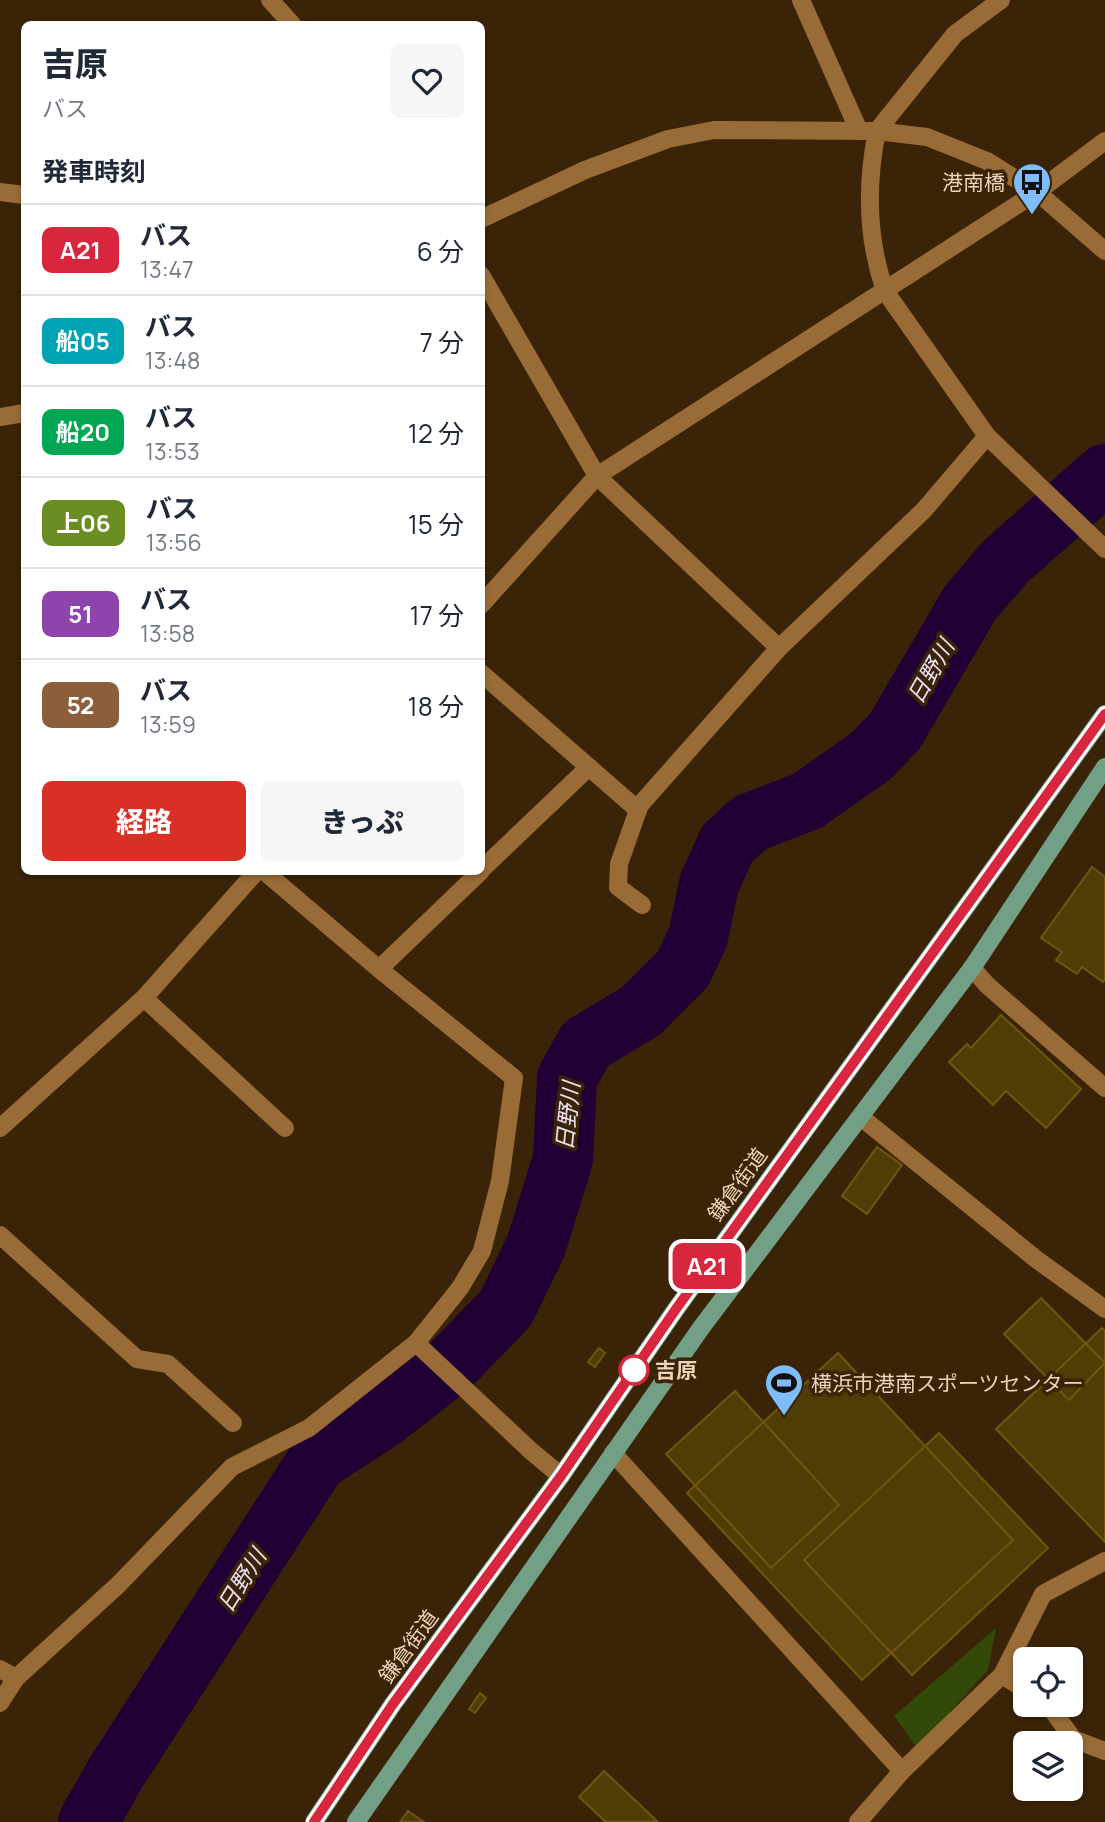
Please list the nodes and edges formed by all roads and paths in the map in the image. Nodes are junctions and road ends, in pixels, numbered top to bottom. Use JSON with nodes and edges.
{"nodes":[{"id":1,"x":270,"y":0,"type":"edge"},
{"id":2,"x":801,"y":0,"type":"edge"},
{"id":3,"x":820,"y":0,"type":"edge"},
{"id":4,"x":1001,"y":0,"type":"edge"},
{"id":5,"x":808,"y":19,"type":"junction"},
{"id":6,"x":289,"y":21,"type":"edge"},
{"id":7,"x":868,"y":131,"type":"junction"},
{"id":8,"x":1105,"y":141,"type":"edge"},
{"id":9,"x":0,"y":192,"type":"edge"},
{"id":10,"x":1037,"y":192,"type":"junction"},
{"id":11,"x":21,"y":195,"type":"edge"},
{"id":12,"x":485,"y":217,"type":"edge"},
{"id":13,"x":1105,"y":251,"type":"edge"},
{"id":14,"x":485,"y":282,"type":"edge"},
{"id":15,"x":885,"y":291,"type":"junction"},
{"id":16,"x":21,"y":414,"type":"edge"},
{"id":17,"x":0,"y":417,"type":"edge"},
{"id":18,"x":987,"y":436,"type":"junction"},
{"id":19,"x":597,"y":476,"type":"junction"},
{"id":20,"x":1105,"y":549,"type":"edge"},
{"id":21,"x":485,"y":601,"type":"edge"},
{"id":22,"x":779,"y":648,"type":"junction"},
{"id":23,"x":485,"y":676,"type":"edge"},
{"id":24,"x":1105,"y":714,"type":"edge"},
{"id":25,"x":589,"y":767,"type":"junction"},
{"id":26,"x":1105,"y":767,"type":"edge"},
{"id":27,"x":638,"y":810,"type":"junction"},
{"id":28,"x":485,"y":867,"type":"edge"},
{"id":29,"x":253,"y":875,"type":"edge"},
{"id":30,"x":269,"y":875,"type":"edge"},
{"id":31,"x":477,"y":875,"type":"edge"},
{"id":32,"x":642,"y":905,"type":"dead end"},
{"id":33,"x":972,"y":968,"type":"junction"},
{"id":34,"x":379,"y":969,"type":"junction"},
{"id":35,"x":145,"y":998,"type":"junction"},
{"id":36,"x":1105,"y":1088,"type":"edge"},
{"id":37,"x":862,"y":1118,"type":"junction"},
{"id":38,"x":0,"y":1128,"type":"edge"},
{"id":39,"x":285,"y":1128,"type":"dead end"},
{"id":40,"x":0,"y":1235,"type":"edge"},
{"id":41,"x":1105,"y":1309,"type":"edge"},
{"id":42,"x":420,"y":1346,"type":"junction"},
{"id":43,"x":233,"y":1423,"type":"dead end"},
{"id":44,"x":613,"y":1453,"type":"junction"},
{"id":45,"x":561,"y":1476,"type":"junction"},
{"id":46,"x":1105,"y":1561,"type":"edge"},
{"id":47,"x":8,"y":1674,"type":"edge"},
{"id":48,"x":1002,"y":1675,"type":"junction"},
{"id":49,"x":1013,"y":1682,"type":"edge"},
{"id":50,"x":0,"y":1703,"type":"edge"},
{"id":51,"x":1057,"y":1717,"type":"edge"},
{"id":52,"x":1105,"y":1751,"type":"edge"},
{"id":53,"x":902,"y":1771,"type":"junction"},
{"id":54,"x":314,"y":1822,"type":"edge"},
{"id":55,"x":356,"y":1822,"type":"edge"},
{"id":56,"x":858,"y":1822,"type":"edge"}],
"edges":[{"from":1,"to":6,"type":"street"},
{"from":2,"to":5,"type":"street"},
{"from":3,"to":5,"type":"street"},
{"from":4,"to":7,"type":"street"},
{"from":5,"to":7,"type":"street"},
{"from":7,"to":10,"type":"street"},
{"from":7,"to":12,"type":"street"},
{"from":7,"to":15,"type":"street"},
{"from":8,"to":10,"type":"street"},
{"from":9,"to":11,"type":"street"},
{"from":10,"to":13,"type":"street"},
{"from":10,"to":15,"type":"street"},
{"from":14,"to":19,"type":"street"},
{"from":15,"to":18,"type":"street"},
{"from":15,"to":19,"type":"street"},
{"from":16,"to":17,"type":"street"},
{"from":18,"to":20,"type":"street"},
{"from":18,"to":22,"type":"street"},
{"from":19,"to":21,"type":"street"},
{"from":19,"to":22,"type":"street"},
{"from":22,"to":27,"type":"street"},
{"from":23,"to":25,"type":"street"},
{"from":24,"to":45,"type":"main road","name":"鎌倉街道"},
{"from":25,"to":27,"type":"street"},
{"from":25,"to":28,"type":"street"},
{"from":26,"to":33,"type":"main road"},
{"from":27,"to":32,"type":"street"},
{"from":29,"to":35,"type":"street"},
{"from":30,"to":34,"type":"street"},
{"from":31,"to":34,"type":"street"},
{"from":33,"to":36,"type":"street"},
{"from":33,"to":37,"type":"main road"},
{"from":34,"to":42,"type":"street"},
{"from":35,"to":38,"type":"street"},
{"from":35,"to":39,"type":"street"},
{"from":37,"to":41,"type":"street"},
{"from":37,"to":44,"type":"main road"},
{"from":40,"to":43,"type":"street"},
{"from":42,"to":45,"type":"street"},
{"from":42,"to":47,"type":"street"},
{"from":44,"to":53,"type":"street"},
{"from":44,"to":55,"type":"main road"},
{"from":45,"to":54,"type":"main road","name":"鎌倉街道"},
{"from":46,"to":48,"type":"street"},
{"from":47,"to":50,"type":"street"},
{"from":48,"to":49,"type":"street"},
{"from":48,"to":53,"type":"street"},
{"from":51,"to":52,"type":"street"},
{"from":53,"to":56,"type":"street"}]}
